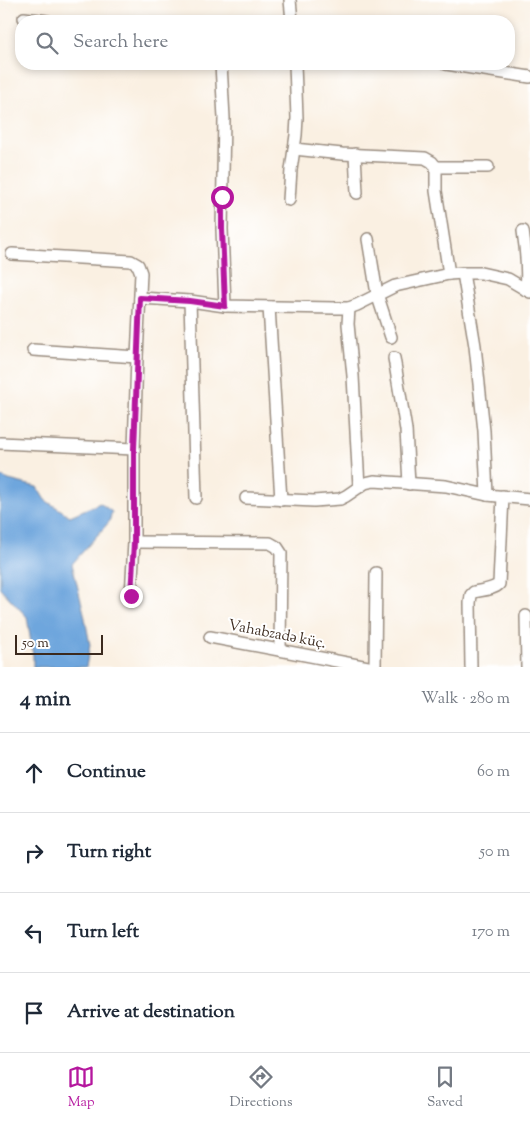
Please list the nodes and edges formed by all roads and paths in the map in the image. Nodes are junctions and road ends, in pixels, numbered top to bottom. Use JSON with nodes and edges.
{"nodes":[{"id":1,"x":290,"y":0,"type":"edge"},
{"id":2,"x":291,"y":15,"type":"edge"},
{"id":3,"x":221,"y":70,"type":"edge"},
{"id":4,"x":295,"y":70,"type":"edge"},
{"id":5,"x":485,"y":70,"type":"edge"},
{"id":6,"x":530,"y":77,"type":"edge"},
{"id":7,"x":294,"y":148,"type":"junction"},
{"id":8,"x":355,"y":154,"type":"junction"},
{"id":9,"x":436,"y":167,"type":"junction"},
{"id":10,"x":488,"y":167,"type":"dead end"},
{"id":11,"x":357,"y":193,"type":"dead end"},
{"id":12,"x":289,"y":200,"type":"dead end"},
{"id":13,"x":523,"y":231,"type":"dead end"},
{"id":14,"x":368,"y":239,"type":"dead end"},
{"id":15,"x":12,"y":254,"type":"dead end"},
{"id":16,"x":463,"y":273,"type":"junction"},
{"id":17,"x":449,"y":274,"type":"junction"},
{"id":18,"x":528,"y":291,"type":"edge"},
{"id":19,"x":377,"y":294,"type":"junction"},
{"id":20,"x":140,"y":298,"type":"junction"},
{"id":21,"x":190,"y":301,"type":"junction"},
{"id":22,"x":225,"y":306,"type":"junction"},
{"id":23,"x":269,"y":307,"type":"junction"},
{"id":24,"x":349,"y":308,"type":"junction"},
{"id":25,"x":391,"y":337,"type":"dead end"},
{"id":26,"x":33,"y":350,"type":"dead end"},
{"id":27,"x":137,"y":357,"type":"junction"},
{"id":28,"x":394,"y":358,"type":"dead end"},
{"id":29,"x":0,"y":443,"type":"edge"},
{"id":30,"x":134,"y":449,"type":"junction"},
{"id":31,"x":409,"y":484,"type":"junction"},
{"id":32,"x":363,"y":485,"type":"junction"},
{"id":33,"x":487,"y":495,"type":"junction"},
{"id":34,"x":503,"y":496,"type":"junction"},
{"id":35,"x":196,"y":498,"type":"dead end"},
{"id":36,"x":246,"y":498,"type":"dead end"},
{"id":37,"x":530,"y":499,"type":"edge"},
{"id":38,"x":281,"y":500,"type":"junction"},
{"id":39,"x":134,"y":542,"type":"junction"},
{"id":40,"x":376,"y":573,"type":"dead end"},
{"id":41,"x":131,"y":596,"type":"dead end"},
{"id":42,"x":526,"y":616,"type":"dead end"},
{"id":43,"x":210,"y":637,"type":"dead end"},
{"id":44,"x":280,"y":650,"type":"junction"},
{"id":45,"x":368,"y":667,"type":"edge"},
{"id":46,"x":375,"y":667,"type":"edge"},
{"id":47,"x":471,"y":667,"type":"edge"},
{"id":48,"x":527,"y":667,"type":"edge"}],
"edges":[{"from":1,"to":2,"type":"street"},
{"from":3,"to":22,"type":"street"},
{"from":4,"to":7,"type":"street"},
{"from":5,"to":6,"type":"street"},
{"from":7,"to":8,"type":"street"},
{"from":7,"to":12,"type":"street"},
{"from":8,"to":9,"type":"street"},
{"from":8,"to":11,"type":"street"},
{"from":9,"to":10,"type":"street"},
{"from":9,"to":17,"type":"street"},
{"from":13,"to":18,"type":"street"},
{"from":14,"to":19,"type":"street"},
{"from":15,"to":20,"type":"street"},
{"from":16,"to":17,"type":"street"},
{"from":16,"to":18,"type":"street"},
{"from":16,"to":33,"type":"street"},
{"from":17,"to":19,"type":"street"},
{"from":19,"to":24,"type":"street"},
{"from":19,"to":25,"type":"street"},
{"from":20,"to":21,"type":"street"},
{"from":20,"to":27,"type":"street"},
{"from":21,"to":22,"type":"street"},
{"from":21,"to":35,"type":"street"},
{"from":22,"to":23,"type":"street"},
{"from":23,"to":24,"type":"street"},
{"from":23,"to":38,"type":"street"},
{"from":24,"to":32,"type":"street"},
{"from":26,"to":27,"type":"street"},
{"from":27,"to":30,"type":"street"},
{"from":28,"to":31,"type":"street"},
{"from":29,"to":30,"type":"street"},
{"from":30,"to":39,"type":"street"},
{"from":31,"to":32,"type":"street"},
{"from":31,"to":33,"type":"street"},
{"from":32,"to":38,"type":"street"},
{"from":33,"to":34,"type":"street"},
{"from":34,"to":37,"type":"street"},
{"from":34,"to":47,"type":"street"},
{"from":36,"to":38,"type":"street"},
{"from":39,"to":41,"type":"street"},
{"from":39,"to":44,"type":"street"},
{"from":40,"to":46,"type":"street"},
{"from":42,"to":48,"type":"street"},
{"from":43,"to":44,"type":"street","name":"Vahabzadə küç."},
{"from":44,"to":45,"type":"street","name":"Vahabzadə küç."}]}
